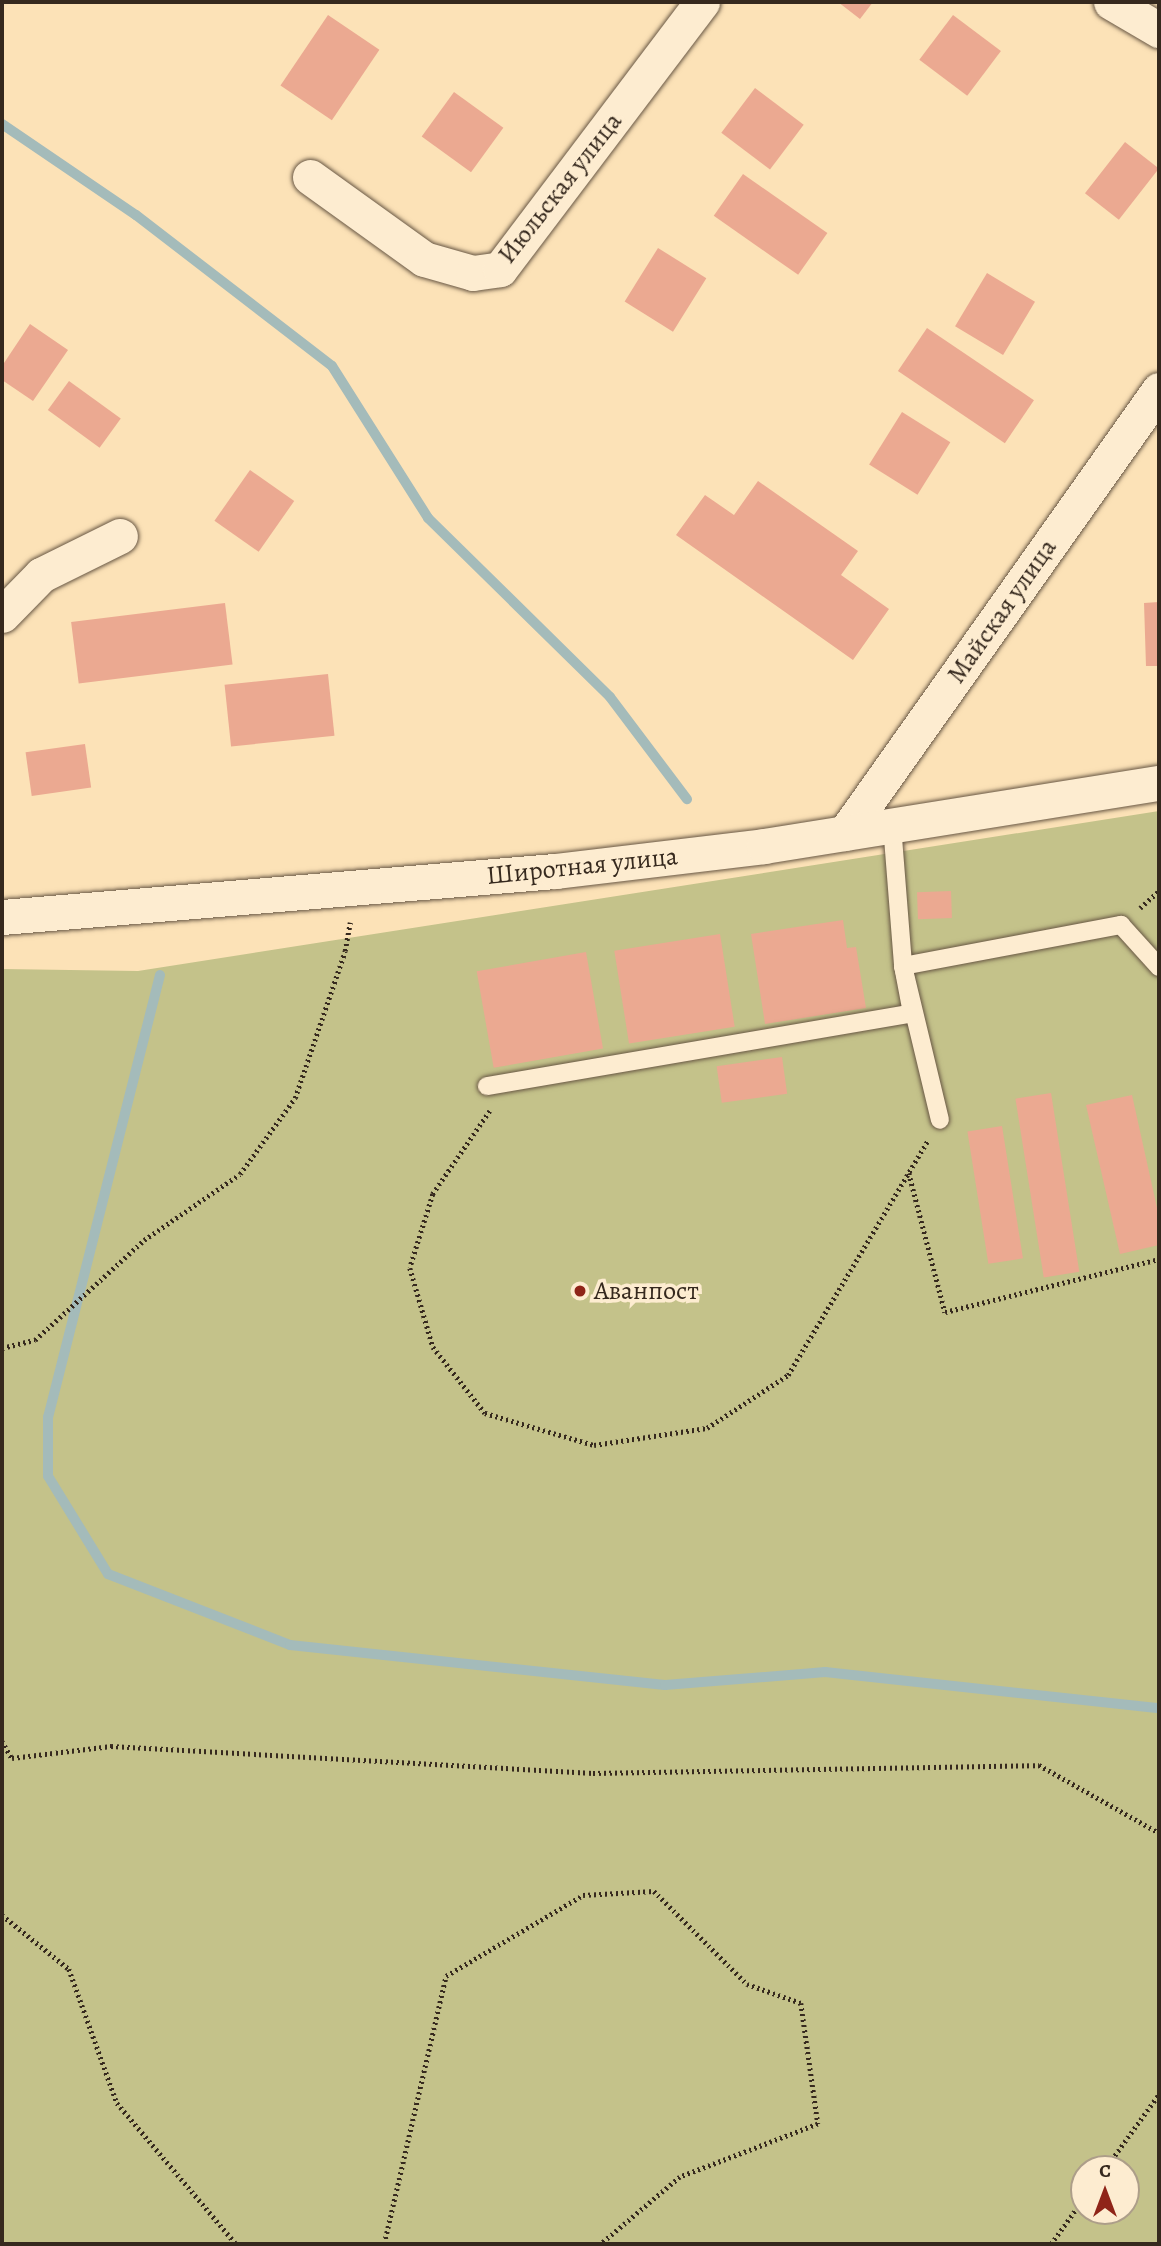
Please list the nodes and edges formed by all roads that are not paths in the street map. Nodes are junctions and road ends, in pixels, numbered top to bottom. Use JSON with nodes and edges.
{"nodes":[{"id":1,"x":702,"y":2,"type":"edge"},
{"id":2,"x":1111,"y":2,"type":"edge"},
{"id":3,"x":1159,"y":30,"type":"edge"},
{"id":4,"x":310,"y":177,"type":"dead end"},
{"id":5,"x":1159,"y":390,"type":"edge"},
{"id":6,"x":120,"y":536,"type":"dead end"},
{"id":7,"x":2,"y":615,"type":"edge"},
{"id":8,"x":1159,"y":783,"type":"edge"},
{"id":9,"x":892,"y":825,"type":"junction"},
{"id":10,"x":845,"y":833,"type":"junction"},
{"id":11,"x":2,"y":918,"type":"edge"},
{"id":12,"x":903,"y":966,"type":"junction"},
{"id":13,"x":1159,"y":967,"type":"edge"},
{"id":14,"x":487,"y":1086,"type":"road end"},
{"id":15,"x":940,"y":1120,"type":"road end"}],
"edges":[{"from":1,"to":4,"type":"street","name":"Июльская улица"},
{"from":2,"to":3,"type":"street"},
{"from":5,"to":10,"type":"street","name":"Майская улица"},
{"from":6,"to":7,"type":"street"},
{"from":8,"to":9,"type":"street","name":"Широтная улица"},
{"from":9,"to":10,"type":"street","name":"Широтная улица"},
{"from":9,"to":12,"type":"lane"},
{"from":10,"to":11,"type":"street","name":"Широтная улица"},
{"from":12,"to":13,"type":"lane"},
{"from":12,"to":14,"type":"lane"},
{"from":12,"to":15,"type":"lane"}]}
